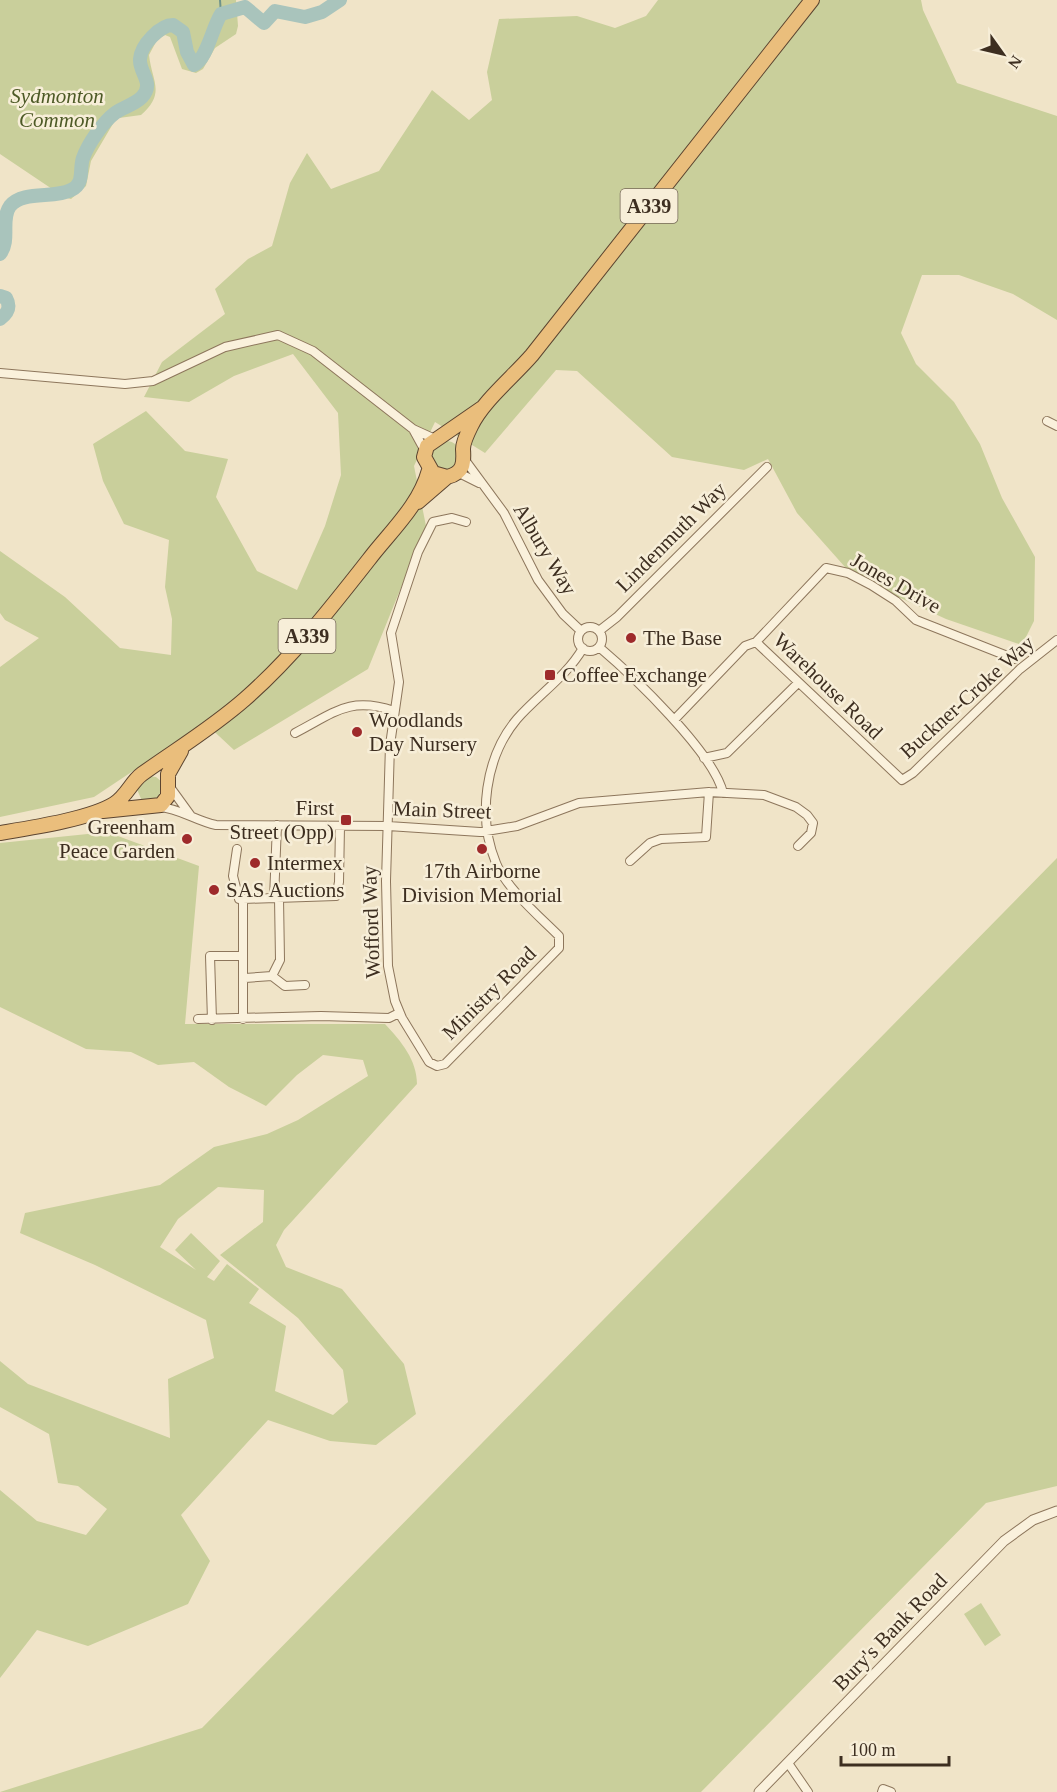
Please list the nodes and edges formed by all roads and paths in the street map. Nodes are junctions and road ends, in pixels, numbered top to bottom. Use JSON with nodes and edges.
{"nodes":[{"id":1,"x":812,"y":0,"type":"edge"},
{"id":2,"x":2,"y":373,"type":"edge"},
{"id":3,"x":482,"y":408,"type":"junction"},
{"id":4,"x":1047,"y":421,"type":"dead end"},
{"id":5,"x":1057,"y":426,"type":"edge"},
{"id":6,"x":412,"y":429,"type":"junction"},
{"id":7,"x":439,"y":437,"type":"junction"},
{"id":8,"x":425,"y":451,"type":"junction"},
{"id":9,"x":464,"y":453,"type":"junction"},
{"id":10,"x":767,"y":467,"type":"dead end"},
{"id":11,"x":429,"y":470,"type":"junction"},
{"id":12,"x":452,"y":475,"type":"junction"},
{"id":13,"x":481,"y":483,"type":"junction"},
{"id":14,"x":411,"y":507,"type":"junction"},
{"id":15,"x":466,"y":522,"type":"dead end"},
{"id":16,"x":581,"y":631,"type":"junction"},
{"id":17,"x":599,"y":631,"type":"junction"},
{"id":18,"x":1057,"y":640,"type":"edge"},
{"id":19,"x":756,"y":642,"type":"junction"},
{"id":20,"x":599,"y":647,"type":"junction"},
{"id":21,"x":583,"y":648,"type":"junction"},
{"id":22,"x":1014,"y":660,"type":"dead end"},
{"id":23,"x":798,"y":683,"type":"junction"},
{"id":24,"x":394,"y":711,"type":"junction"},
{"id":25,"x":674,"y":720,"type":"junction"},
{"id":26,"x":295,"y":733,"type":"dead end"},
{"id":27,"x":184,"y":747,"type":"junction"},
{"id":28,"x":704,"y":758,"type":"junction"},
{"id":29,"x":142,"y":774,"type":"junction"},
{"id":30,"x":902,"y":780,"type":"joint"},
{"id":31,"x":168,"y":783,"type":"junction"},
{"id":32,"x":133,"y":786,"type":"junction"},
{"id":33,"x":709,"y":792,"type":"junction"},
{"id":34,"x":723,"y":793,"type":"junction"},
{"id":35,"x":153,"y":807,"type":"junction"},
{"id":36,"x":96,"y":812,"type":"junction"},
{"id":37,"x":192,"y":818,"type":"junction"},
{"id":38,"x":277,"y":825,"type":"junction"},
{"id":39,"x":340,"y":826,"type":"junction"},
{"id":40,"x":388,"y":826,"type":"junction"},
{"id":41,"x":488,"y":831,"type":"junction"},
{"id":42,"x":0,"y":833,"type":"edge"},
{"id":43,"x":798,"y":846,"type":"dead end"},
{"id":44,"x":237,"y":849,"type":"dead end"},
{"id":45,"x":630,"y":861,"type":"dead end"},
{"id":46,"x":277,"y":898,"type":"junction"},
{"id":47,"x":243,"y":899,"type":"junction"},
{"id":48,"x":243,"y":956,"type":"junction"},
{"id":49,"x":272,"y":976,"type":"junction"},
{"id":50,"x":244,"y":978,"type":"junction"},
{"id":51,"x":305,"y":985,"type":"dead end"},
{"id":52,"x":399,"y":1013,"type":"junction"},
{"id":53,"x":243,"y":1019,"type":"junction"},
{"id":54,"x":198,"y":1020,"type":"dead end"},
{"id":55,"x":212,"y":1020,"type":"junction"},
{"id":56,"x":445,"y":1064,"type":"joint"},
{"id":57,"x":1057,"y":1511,"type":"edge"},
{"id":58,"x":788,"y":1763,"type":"junction"},
{"id":59,"x":759,"y":1792,"type":"edge"},
{"id":60,"x":808,"y":1792,"type":"edge"},
{"id":61,"x":882,"y":1792,"type":"edge"},
{"id":62,"x":891,"y":1792,"type":"edge"}],
"edges":[{"from":1,"to":3,"type":"highway","number":"A339"},
{"from":2,"to":6,"type":"street"},
{"from":3,"to":7,"type":"highway","number":"A339"},
{"from":3,"to":9,"type":"highway","number":"A339"},
{"from":4,"to":5,"type":"street"},
{"from":6,"to":7,"type":"street"},
{"from":6,"to":8,"type":"street"},
{"from":7,"to":8,"type":"highway"},
{"from":7,"to":9,"type":"highway"},
{"from":8,"to":11,"type":"highway"},
{"from":9,"to":12,"type":"highway"},
{"from":9,"to":13,"type":"street","name":"Albury Way"},
{"from":10,"to":17,"type":"street","name":"Lindenmuth Way"},
{"from":11,"to":12,"type":"highway"},
{"from":11,"to":14,"type":"highway","number":"A339"},
{"from":12,"to":13,"type":"street","name":"Albury Way"},
{"from":12,"to":14,"type":"highway","number":"A339"},
{"from":13,"to":16,"type":"street","name":"Albury Way"},
{"from":14,"to":27,"type":"highway","number":"A339"},
{"from":15,"to":24,"type":"street","name":"Wofford Way"},
{"from":16,"to":17,"type":"street"},
{"from":16,"to":21,"type":"street"},
{"from":17,"to":20,"type":"street"},
{"from":18,"to":30,"type":"street","name":"Buckner-Croke Way"},
{"from":19,"to":22,"type":"street","name":"Jones Drive"},
{"from":19,"to":23,"type":"street","name":"Warehouse Road"},
{"from":19,"to":25,"type":"street","name":"Jones Drive"},
{"from":20,"to":21,"type":"street"},
{"from":20,"to":25,"type":"street"},
{"from":21,"to":41,"type":"street"},
{"from":23,"to":28,"type":"street"},
{"from":23,"to":30,"type":"street","name":"Warehouse Road"},
{"from":24,"to":26,"type":"street"},
{"from":24,"to":40,"type":"street","name":"Wofford Way"},
{"from":25,"to":28,"type":"street"},
{"from":27,"to":29,"type":"highway","number":"A339"},
{"from":27,"to":31,"type":"highway","number":"A339"},
{"from":28,"to":34,"type":"street"},
{"from":29,"to":31,"type":"highway"},
{"from":29,"to":32,"type":"highway"},
{"from":31,"to":35,"type":"highway"},
{"from":31,"to":37,"type":"street"},
{"from":32,"to":35,"type":"highway"},
{"from":32,"to":36,"type":"highway"},
{"from":33,"to":34,"type":"street","name":"Main Street"},
{"from":33,"to":41,"type":"street","name":"Main Street"},
{"from":33,"to":45,"type":"street"},
{"from":34,"to":43,"type":"street","name":"Main Street"},
{"from":35,"to":36,"type":"highway"},
{"from":35,"to":37,"type":"street","name":"Main Street"},
{"from":36,"to":42,"type":"highway"},
{"from":37,"to":38,"type":"street","name":"Main Street"},
{"from":38,"to":39,"type":"street","name":"Main Street"},
{"from":38,"to":46,"type":"street"},
{"from":39,"to":40,"type":"street","name":"Main Street"},
{"from":39,"to":46,"type":"street"},
{"from":40,"to":41,"type":"street","name":"Main Street"},
{"from":40,"to":52,"type":"street","name":"Wofford Way"},
{"from":41,"to":56,"type":"street","name":"Ministry Road"},
{"from":44,"to":47,"type":"street"},
{"from":46,"to":47,"type":"street"},
{"from":46,"to":49,"type":"street"},
{"from":47,"to":48,"type":"street"},
{"from":48,"to":50,"type":"street"},
{"from":48,"to":55,"type":"street"},
{"from":49,"to":50,"type":"street"},
{"from":49,"to":51,"type":"street"},
{"from":50,"to":53,"type":"street"},
{"from":52,"to":53,"type":"street"},
{"from":52,"to":56,"type":"street","name":"Wofford Way"},
{"from":53,"to":55,"type":"street"},
{"from":54,"to":55,"type":"street"},
{"from":57,"to":58,"type":"street","name":"Bury's Bank Road"},
{"from":58,"to":59,"type":"street","name":"Bury's Bank Road"},
{"from":58,"to":60,"type":"street"},
{"from":61,"to":62,"type":"street"}]}
